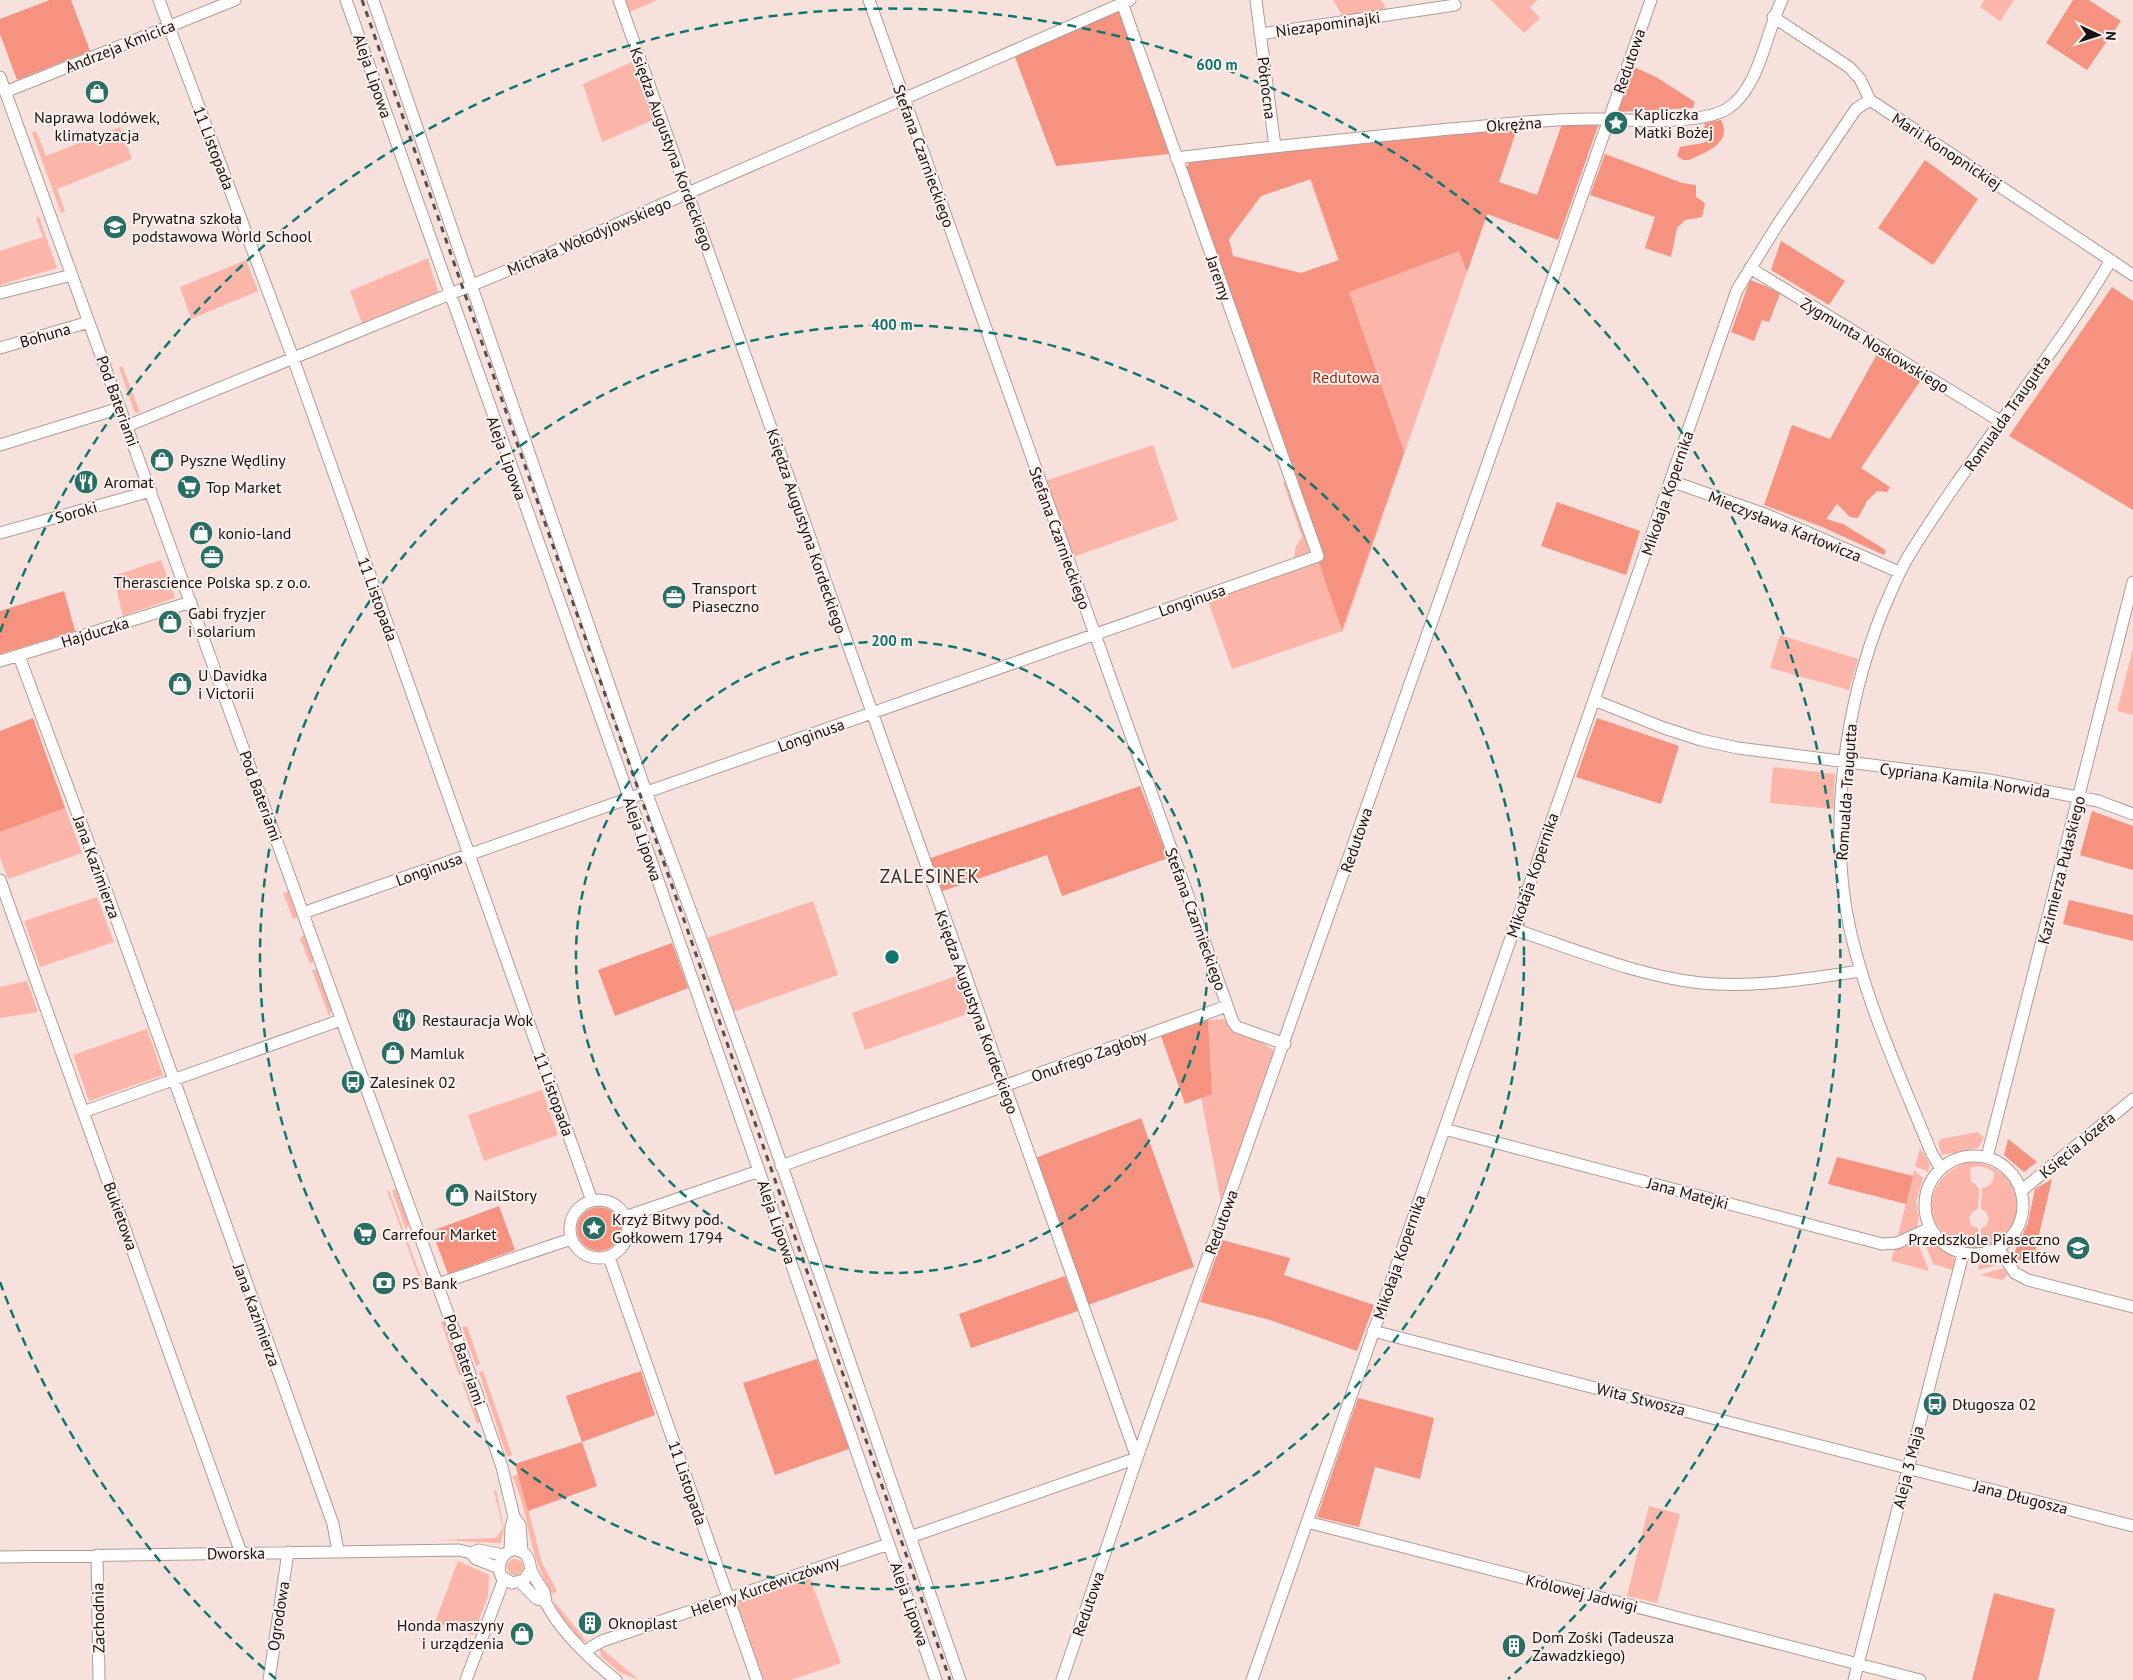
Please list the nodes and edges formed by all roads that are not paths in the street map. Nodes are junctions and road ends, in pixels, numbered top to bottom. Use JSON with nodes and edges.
{"nodes":[{"id":1,"x":158,"y":0,"type":"edge"},
{"id":2,"x":235,"y":0,"type":"edge"},
{"id":3,"x":346,"y":0,"type":"edge"},
{"id":4,"x":372,"y":0,"type":"edge"},
{"id":5,"x":619,"y":0,"type":"edge"},
{"id":6,"x":869,"y":0,"type":"edge"},
{"id":7,"x":1256,"y":0,"type":"edge"},
{"id":8,"x":1651,"y":0,"type":"edge"},
{"id":9,"x":1782,"y":0,"type":"edge"},
{"id":10,"x":1124,"y":1,"type":"edge"},
{"id":11,"x":1455,"y":5,"type":"dead end"},
{"id":12,"x":1774,"y":17,"type":"junction"},
{"id":13,"x":169,"y":27,"type":"junction"},
{"id":14,"x":1260,"y":34,"type":"junction"},
{"id":15,"x":2,"y":84,"type":"edge"},
{"id":16,"x":904,"y":98,"type":"junction"},
{"id":17,"x":1870,"y":100,"type":"junction"},
{"id":18,"x":1609,"y":120,"type":"junction"},
{"id":19,"x":1275,"y":146,"type":"junction"},
{"id":20,"x":1176,"y":158,"type":"junction"},
{"id":21,"x":688,"y":193,"type":"junction"},
{"id":22,"x":2111,"y":260,"type":"junction"},
{"id":23,"x":1750,"y":268,"type":"junction"},
{"id":24,"x":72,"y":274,"type":"junction"},
{"id":25,"x":2133,"y":275,"type":"edge"},
{"id":26,"x":472,"y":286,"type":"junction"},
{"id":27,"x":0,"y":293,"type":"edge"},
{"id":28,"x":449,"y":294,"type":"junction"},
{"id":29,"x":89,"y":322,"type":"junction"},
{"id":30,"x":0,"y":348,"type":"edge"},
{"id":31,"x":293,"y":358,"type":"junction"},
{"id":32,"x":120,"y":408,"type":"junction"},
{"id":33,"x":2000,"y":421,"type":"junction"},
{"id":34,"x":127,"y":426,"type":"junction"},
{"id":35,"x":0,"y":445,"type":"edge"},
{"id":36,"x":1671,"y":481,"type":"junction"},
{"id":37,"x":151,"y":491,"type":"junction"},
{"id":38,"x":0,"y":533,"type":"edge"},
{"id":39,"x":1318,"y":556,"type":"joint"},
{"id":40,"x":1899,"y":572,"type":"junction"},
{"id":41,"x":2133,"y":582,"type":"edge"},
{"id":42,"x":191,"y":602,"type":"junction"},
{"id":43,"x":1094,"y":634,"type":"junction"},
{"id":44,"x":19,"y":656,"type":"junction"},
{"id":45,"x":0,"y":661,"type":"edge"},
{"id":46,"x":1594,"y":700,"type":"junction"},
{"id":47,"x":872,"y":713,"type":"junction"},
{"id":48,"x":1845,"y":762,"type":"junction"},
{"id":49,"x":646,"y":792,"type":"junction"},
{"id":50,"x":629,"y":797,"type":"junction"},
{"id":51,"x":2079,"y":798,"type":"junction"},
{"id":52,"x":2133,"y":814,"type":"edge"},
{"id":53,"x":469,"y":854,"type":"junction"},
{"id":54,"x":0,"y":880,"type":"edge"},
{"id":55,"x":304,"y":913,"type":"junction"},
{"id":56,"x":1513,"y":929,"type":"junction"},
{"id":57,"x":1860,"y":971,"type":"junction"},
{"id":58,"x":1227,"y":1006,"type":"junction"},
{"id":59,"x":341,"y":1020,"type":"junction"},
{"id":60,"x":1285,"y":1044,"type":"junction"},
{"id":61,"x":173,"y":1080,"type":"junction"},
{"id":62,"x":1004,"y":1086,"type":"junction"},
{"id":63,"x":2133,"y":1099,"type":"edge"},
{"id":64,"x":83,"y":1112,"type":"junction"},
{"id":65,"x":1444,"y":1129,"type":"junction"},
{"id":66,"x":1987,"y":1157,"type":"junction"},
{"id":67,"x":781,"y":1166,"type":"junction"},
{"id":68,"x":1941,"y":1169,"type":"junction"},
{"id":69,"x":759,"y":1171,"type":"junction"},
{"id":70,"x":2021,"y":1191,"type":"junction"},
{"id":71,"x":592,"y":1201,"type":"junction"},
{"id":72,"x":625,"y":1217,"type":"junction"},
{"id":73,"x":1930,"y":1228,"type":"junction"},
{"id":74,"x":572,"y":1239,"type":"junction"},
{"id":75,"x":1998,"y":1248,"type":"junction"},
{"id":76,"x":1963,"y":1254,"type":"junction"},
{"id":77,"x":609,"y":1257,"type":"junction"},
{"id":78,"x":438,"y":1284,"type":"junction"},
{"id":79,"x":2133,"y":1307,"type":"edge"},
{"id":80,"x":1373,"y":1331,"type":"junction"},
{"id":81,"x":1137,"y":1458,"type":"junction"},
{"id":82,"x":1909,"y":1466,"type":"junction"},
{"id":83,"x":1307,"y":1522,"type":"junction"},
{"id":84,"x":2133,"y":1526,"type":"edge"},
{"id":85,"x":910,"y":1537,"type":"junction"},
{"id":86,"x":889,"y":1544,"type":"junction"},
{"id":87,"x":338,"y":1551,"type":"junction"},
{"id":88,"x":288,"y":1552,"type":"junction"},
{"id":89,"x":241,"y":1553,"type":"junction"},
{"id":90,"x":471,"y":1553,"type":"junction"},
{"id":91,"x":512,"y":1553,"type":"junction"},
{"id":92,"x":97,"y":1555,"type":"junction"},
{"id":93,"x":0,"y":1557,"type":"edge"},
{"id":94,"x":498,"y":1568,"type":"junction"},
{"id":95,"x":531,"y":1570,"type":"junction"},
{"id":96,"x":504,"y":1579,"type":"junction"},
{"id":97,"x":520,"y":1582,"type":"junction"},
{"id":98,"x":728,"y":1599,"type":"junction"},
{"id":99,"x":545,"y":1601,"type":"junction"},
{"id":100,"x":585,"y":1651,"type":"junction"},
{"id":101,"x":1858,"y":1664,"type":"junction"},
{"id":102,"x":99,"y":1680,"type":"edge"},
{"id":103,"x":269,"y":1680,"type":"edge"},
{"id":104,"x":466,"y":1680,"type":"edge"},
{"id":105,"x":616,"y":1680,"type":"edge"},
{"id":106,"x":758,"y":1680,"type":"edge"},
{"id":107,"x":936,"y":1680,"type":"edge"},
{"id":108,"x":960,"y":1680,"type":"edge"},
{"id":109,"x":1062,"y":1680,"type":"edge"},
{"id":110,"x":1252,"y":1680,"type":"edge"},
{"id":111,"x":1854,"y":1680,"type":"edge"},
{"id":112,"x":1920,"y":1680,"type":"edge"}],
"edges":[{"from":1,"to":13,"type":"street","name":"11 Listopada"},
{"from":2,"to":13,"type":"street","name":"Andrzeja Kmicica"},
{"from":3,"to":28,"type":"street","name":"Aleja Lipowa"},
{"from":4,"to":26,"type":"street","name":"Aleja Lipowa"},
{"from":5,"to":21,"type":"street","name":"Księdza Augustyna Kordeckiego"},
{"from":6,"to":16,"type":"street","name":"Stefana Czarnieckiego"},
{"from":7,"to":14,"type":"street","name":"Północna"},
{"from":8,"to":18,"type":"street","name":"Redutowa"},
{"from":9,"to":12,"type":"street","name":"Okrężna"},
{"from":10,"to":16,"type":"street","name":"Michała Wołodyjowskiego"},
{"from":10,"to":20,"type":"street","name":"Jaremy"},
{"from":11,"to":14,"type":"street","name":"Niezapominajki"},
{"from":12,"to":17,"type":"street","name":"Marii Konopnickiej"},
{"from":12,"to":18,"type":"street","name":"Okrężna"},
{"from":13,"to":15,"type":"street","name":"Andrzeja Kmicica"},
{"from":13,"to":31,"type":"street","name":"11 Listopada"},
{"from":14,"to":19,"type":"street","name":"Północna"},
{"from":15,"to":24,"type":"street","name":"Pod Bateriami"},
{"from":16,"to":21,"type":"street","name":"Michała Wołodyjowskiego"},
{"from":16,"to":43,"type":"street","name":"Stefana Czarnieckiego"},
{"from":17,"to":22,"type":"street","name":"Marii Konopnickiej"},
{"from":17,"to":23,"type":"street","name":"Mikołaja Kopernika"},
{"from":18,"to":19,"type":"street","name":"Okrężna"},
{"from":18,"to":60,"type":"street","name":"Redutowa"},
{"from":19,"to":20,"type":"street","name":"Okrężna"},
{"from":20,"to":39,"type":"street","name":"Jaremy"},
{"from":21,"to":26,"type":"street","name":"Michała Wołodyjowskiego"},
{"from":21,"to":47,"type":"street","name":"Księdza Augustyna Kordeckiego"},
{"from":22,"to":25,"type":"street","name":"Marii Konopnickiej"},
{"from":22,"to":33,"type":"street","name":"Romualda Traugutta"},
{"from":23,"to":33,"type":"street","name":"Zygmunta Noskowskiego"},
{"from":23,"to":36,"type":"street","name":"Mikołaja Kopernika"},
{"from":24,"to":27,"type":"street"},
{"from":24,"to":29,"type":"street","name":"Pod Bateriami"},
{"from":26,"to":28,"type":"street","name":"Michała Wołodyjowskiego"},
{"from":26,"to":49,"type":"street","name":"Aleja Lipowa"},
{"from":28,"to":31,"type":"street","name":"Michała Wołodyjowskiego"},
{"from":28,"to":50,"type":"street","name":"Aleja Lipowa"},
{"from":29,"to":30,"type":"street","name":"Bohuna"},
{"from":29,"to":32,"type":"street","name":"Pod Bateriami"},
{"from":31,"to":34,"type":"street","name":"Michała Wołodyjowskiego"},
{"from":31,"to":53,"type":"street","name":"11 Listopada"},
{"from":32,"to":34,"type":"street","name":"Pod Bateriami"},
{"from":32,"to":35,"type":"street"},
{"from":33,"to":40,"type":"street","name":"Romualda Traugutta"},
{"from":34,"to":37,"type":"street","name":"Pod Bateriami"},
{"from":36,"to":40,"type":"street","name":"Mieczysława Karłowicza"},
{"from":36,"to":46,"type":"street","name":"Mikołaja Kopernika"},
{"from":37,"to":38,"type":"street","name":"Soroki"},
{"from":37,"to":42,"type":"street","name":"Pod Bateriami"},
{"from":39,"to":43,"type":"street","name":"Longinusa"},
{"from":40,"to":48,"type":"street","name":"Romualda Traugutta"},
{"from":41,"to":51,"type":"street","name":"Kazimierza Pułaskiego"},
{"from":42,"to":44,"type":"street","name":"Hajduczka"},
{"from":42,"to":55,"type":"street","name":"Pod Bateriami"},
{"from":43,"to":47,"type":"street","name":"Longinusa"},
{"from":43,"to":58,"type":"street","name":"Stefana Czarnieckiego"},
{"from":44,"to":45,"type":"street","name":"Hajduczka"},
{"from":44,"to":61,"type":"street","name":"Jana Kazimierza"},
{"from":46,"to":48,"type":"street","name":"Cypriana Kamila Norwida"},
{"from":46,"to":56,"type":"street","name":"Mikołaja Kopernika"},
{"from":47,"to":49,"type":"street","name":"Longinusa"},
{"from":47,"to":62,"type":"street","name":"Księdza Augustyna Kordeckiego"},
{"from":48,"to":51,"type":"street","name":"Cypriana Kamila Norwida"},
{"from":48,"to":57,"type":"street","name":"Romualda Traugutta"},
{"from":49,"to":50,"type":"street","name":"Longinusa"},
{"from":49,"to":67,"type":"street","name":"Aleja Lipowa"},
{"from":50,"to":53,"type":"street","name":"Longinusa"},
{"from":50,"to":69,"type":"street","name":"Aleja Lipowa"},
{"from":51,"to":52,"type":"street","name":"Cypriana Kamila Norwida"},
{"from":51,"to":66,"type":"street","name":"Kazimierza Pułaskiego"},
{"from":53,"to":55,"type":"street","name":"Longinusa"},
{"from":53,"to":71,"type":"street","name":"11 Listopada"},
{"from":54,"to":64,"type":"street","name":"Bukietowa"},
{"from":55,"to":59,"type":"street","name":"Pod Bateriami"},
{"from":56,"to":57,"type":"street"},
{"from":56,"to":65,"type":"street","name":"Mikołaja Kopernika"},
{"from":57,"to":68,"type":"street","name":"Romualda Traugutta"},
{"from":58,"to":60,"type":"street","name":"Stefana Czarnieckiego"},
{"from":58,"to":62,"type":"street","name":"Onufrego Zagłoby"},
{"from":59,"to":61,"type":"street"},
{"from":59,"to":78,"type":"street","name":"Pod Bateriami"},
{"from":60,"to":81,"type":"street","name":"Redutowa"},
{"from":61,"to":64,"type":"street"},
{"from":61,"to":87,"type":"street","name":"Jana Kazimierza"},
{"from":62,"to":67,"type":"street","name":"Onufrego Zagłoby"},
{"from":62,"to":81,"type":"street","name":"Księdza Augustyna Kordeckiego"},
{"from":63,"to":70,"type":"street","name":"Księcia Józefa"},
{"from":64,"to":89,"type":"street","name":"Bukietowa"},
{"from":65,"to":73,"type":"street","name":"Jana Matejki"},
{"from":65,"to":80,"type":"street","name":"Mikołaja Kopernika"},
{"from":66,"to":68,"type":"street"},
{"from":66,"to":70,"type":"street"},
{"from":67,"to":85,"type":"street","name":"Aleja Lipowa"},
{"from":68,"to":73,"type":"street"},
{"from":69,"to":72,"type":"street"},
{"from":69,"to":86,"type":"street","name":"Aleja Lipowa"},
{"from":70,"to":75,"type":"street"},
{"from":71,"to":72,"type":"street"},
{"from":71,"to":74,"type":"street"},
{"from":72,"to":77,"type":"street"},
{"from":73,"to":76,"type":"street"},
{"from":74,"to":77,"type":"street"},
{"from":74,"to":78,"type":"street"},
{"from":75,"to":76,"type":"street"},
{"from":75,"to":79,"type":"street"},
{"from":76,"to":82,"type":"street","name":"Aleja 3 Maja"},
{"from":77,"to":98,"type":"street","name":"11 Listopada"},
{"from":78,"to":91,"type":"street","name":"Pod Bateriami"},
{"from":80,"to":82,"type":"street","name":"Wita Stwosza"},
{"from":80,"to":83,"type":"street","name":"Mikołaja Kopernika"},
{"from":81,"to":85,"type":"street"},
{"from":81,"to":109,"type":"street","name":"Redutowa"},
{"from":82,"to":84,"type":"street","name":"Jana Długosza"},
{"from":82,"to":101,"type":"street","name":"Aleja 3 Maja"},
{"from":83,"to":101,"type":"street","name":"Królowej Jadwigi"},
{"from":83,"to":110,"type":"street","name":"Mikołaja Kopernika"},
{"from":85,"to":108,"type":"street","name":"Aleja Lipowa"},
{"from":86,"to":98,"type":"street","name":"Heleny Kurcewiczówny"},
{"from":86,"to":107,"type":"street","name":"Aleja Lipowa"},
{"from":87,"to":88,"type":"street","name":"Dworska"},
{"from":87,"to":90,"type":"street","name":"Dworska"},
{"from":88,"to":89,"type":"street","name":"Dworska"},
{"from":88,"to":103,"type":"street","name":"Ogrodowa"},
{"from":89,"to":92,"type":"street","name":"Dworska"},
{"from":90,"to":91,"type":"street","name":"Dworska"},
{"from":90,"to":94,"type":"street","name":"Dworska"},
{"from":91,"to":94,"type":"street","name":"Pod Bateriami"},
{"from":91,"to":95,"type":"street"},
{"from":92,"to":93,"type":"street","name":"Dworska"},
{"from":92,"to":102,"type":"street","name":"Zachodnia"},
{"from":94,"to":96,"type":"street"},
{"from":95,"to":97,"type":"street"},
{"from":95,"to":99,"type":"street"},
{"from":96,"to":97,"type":"street"},
{"from":96,"to":104,"type":"street"},
{"from":97,"to":99,"type":"street"},
{"from":98,"to":100,"type":"street","name":"Heleny Kurcewiczówny"},
{"from":98,"to":106,"type":"street","name":"11 Listopada"},
{"from":99,"to":100,"type":"street"},
{"from":100,"to":105,"type":"street"},
{"from":101,"to":111,"type":"street","name":"Aleja 3 Maja"},
{"from":101,"to":112,"type":"street","name":"Królowej Jadwigi"}]}
